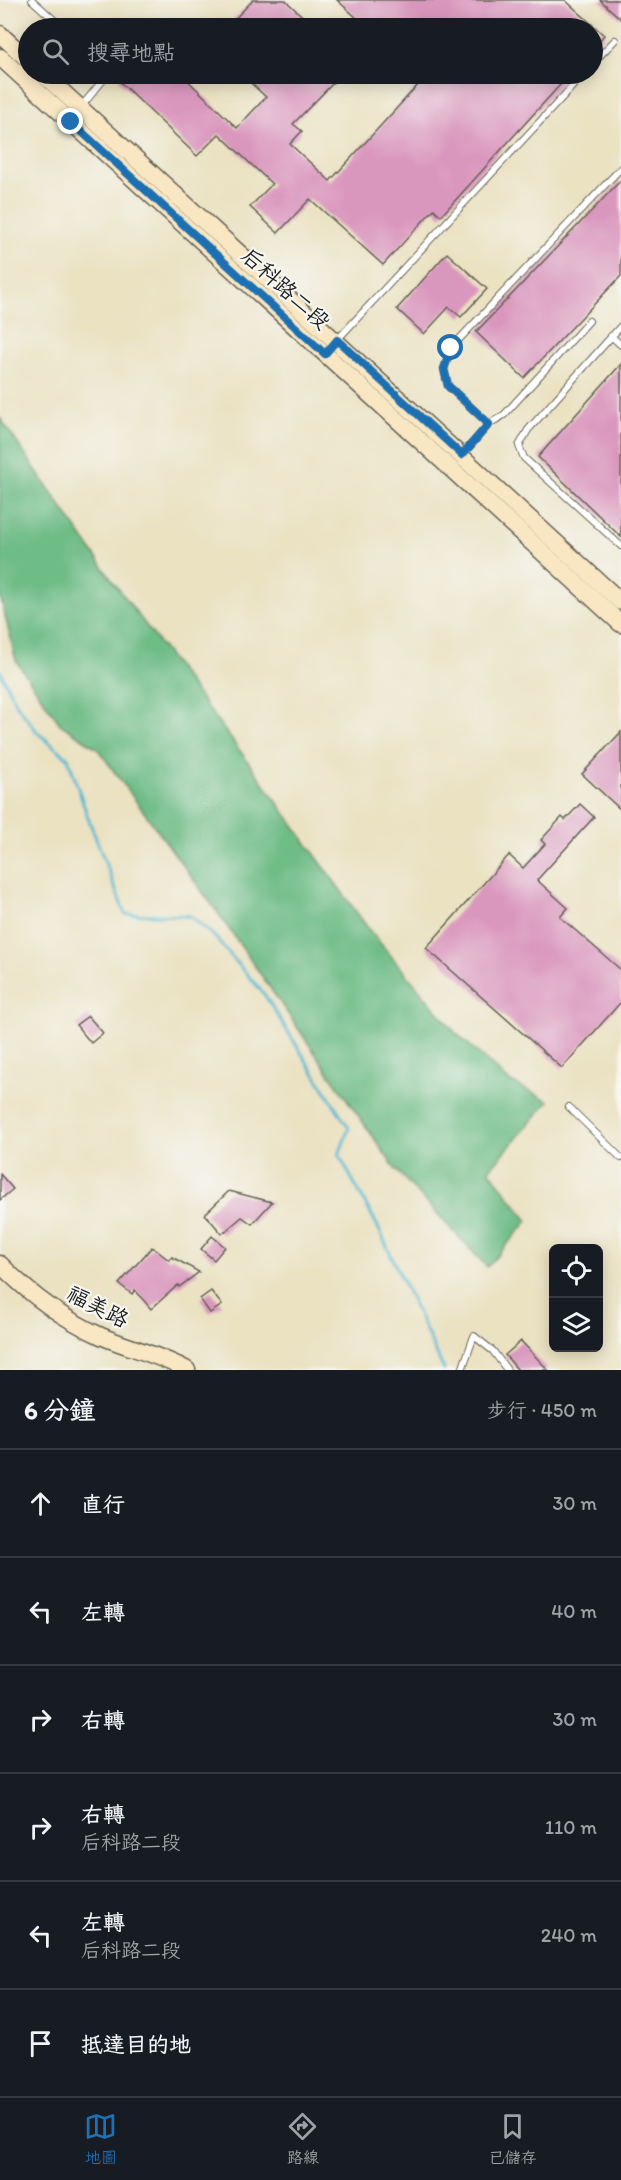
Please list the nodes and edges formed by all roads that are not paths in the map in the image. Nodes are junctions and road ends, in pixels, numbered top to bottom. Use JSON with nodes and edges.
{"nodes":[{"id":1,"x":32,"y":0,"type":"edge"},
{"id":2,"x":52,"y":18,"type":"edge"},
{"id":3,"x":0,"y":34,"type":"edge"},
{"id":4,"x":615,"y":40,"type":"dead end"},
{"id":5,"x":18,"y":51,"type":"edge"},
{"id":6,"x":603,"y":53,"type":"edge"},
{"id":7,"x":0,"y":57,"type":"edge"},
{"id":8,"x":18,"y":71,"type":"edge"},
{"id":9,"x":35,"y":84,"type":"edge"},
{"id":10,"x":51,"y":84,"type":"edge"},
{"id":11,"x":100,"y":84,"type":"edge"},
{"id":12,"x":575,"y":84,"type":"edge"},
{"id":13,"x":76,"y":115,"type":"junction"},
{"id":14,"x":621,"y":168,"type":"edge"},
{"id":15,"x":589,"y":321,"type":"dead end"},
{"id":16,"x":621,"y":326,"type":"edge"},
{"id":17,"x":611,"y":336,"type":"junction"},
{"id":18,"x":337,"y":340,"type":"junction"},
{"id":19,"x":621,"y":345,"type":"edge"},
{"id":20,"x":325,"y":354,"type":"junction"},
{"id":21,"x":489,"y":424,"type":"junction"},
{"id":22,"x":462,"y":455,"type":"junction"},
{"id":23,"x":621,"y":546,"type":"edge"},
{"id":24,"x":621,"y":602,"type":"edge"},
{"id":25,"x":621,"y":624,"type":"edge"},
{"id":26,"x":569,"y":1107,"type":"dead end"},
{"id":27,"x":621,"y":1158,"type":"edge"},
{"id":28,"x":0,"y":1264,"type":"edge"},
{"id":29,"x":187,"y":1370,"type":"edge"},
{"id":30,"x":462,"y":1370,"type":"edge"},
{"id":31,"x":507,"y":1370,"type":"edge"}],
"edges":[{"from":1,"to":2,"type":"lane"},
{"from":3,"to":5,"type":"street"},
{"from":4,"to":6,"type":"lane"},
{"from":7,"to":8,"type":"street","name":"后科路二段"},
{"from":9,"to":13,"type":"street","name":"后科路二段"},
{"from":10,"to":13,"type":"street","name":"后科路二段"},
{"from":11,"to":13,"type":"lane"},
{"from":12,"to":18,"type":"lane"},
{"from":13,"to":18,"type":"street","name":"后科路二段"},
{"from":13,"to":20,"type":"street","name":"后科路二段"},
{"from":14,"to":21,"type":"lane"},
{"from":15,"to":21,"type":"lane"},
{"from":16,"to":17,"type":"lane"},
{"from":17,"to":19,"type":"lane"},
{"from":17,"to":23,"type":"lane"},
{"from":18,"to":20,"type":"street"},
{"from":18,"to":22,"type":"street","name":"后科路二段"},
{"from":20,"to":25,"type":"street","name":"后科路二段"},
{"from":21,"to":22,"type":"lane"},
{"from":22,"to":24,"type":"street","name":"后科路二段"},
{"from":26,"to":27,"type":"lane"},
{"from":28,"to":29,"type":"street","name":"福美路"},
{"from":30,"to":31,"type":"lane"}]}
